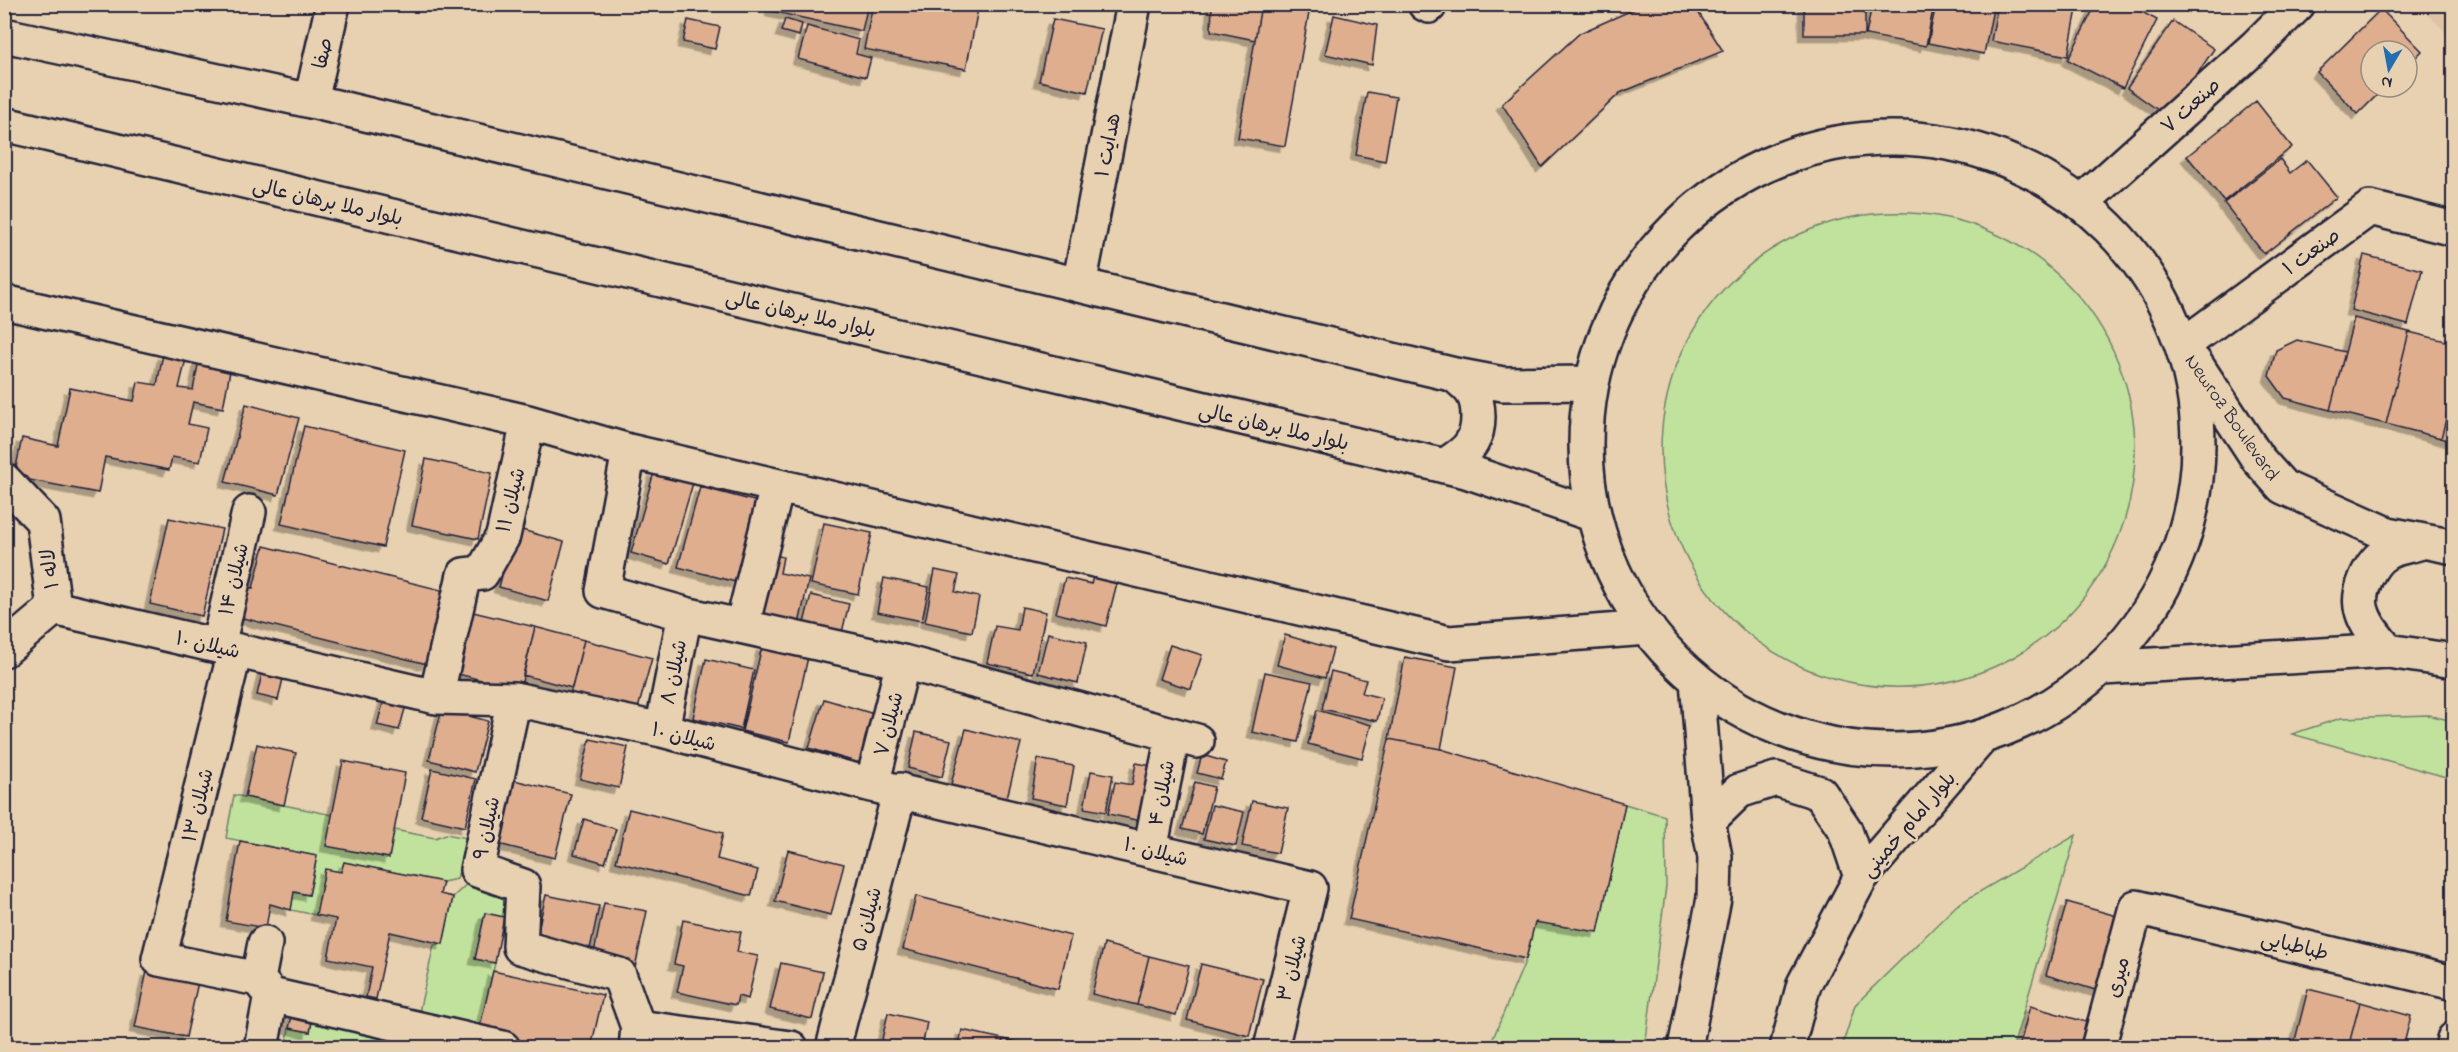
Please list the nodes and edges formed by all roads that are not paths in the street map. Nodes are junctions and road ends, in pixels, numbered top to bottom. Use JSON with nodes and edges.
{"nodes":[{"id":1,"x":333,"y":4,"type":"edge"},
{"id":2,"x":1134,"y":4,"type":"edge"},
{"id":3,"x":2298,"y":4,"type":"edge"},
{"id":4,"x":4,"y":35,"type":"edge"},
{"id":5,"x":311,"y":101,"type":"junction"},
{"id":6,"x":4,"y":124,"type":"edge"},
{"id":7,"x":2081,"y":203,"type":"junction"},
{"id":8,"x":2454,"y":229,"type":"edge"},
{"id":9,"x":1079,"y":285,"type":"junction"},
{"id":10,"x":4,"y":302,"type":"edge"},
{"id":11,"x":2183,"y":345,"type":"junction"},
{"id":12,"x":1455,"y":375,"type":"junction"},
{"id":13,"x":1592,"y":383,"type":"junction"},
{"id":14,"x":528,"y":422,"type":"junction"},
{"id":15,"x":629,"y":452,"type":"junction"},
{"id":16,"x":1444,"y":466,"type":"junction"},
{"id":17,"x":4,"y":480,"type":"edge"},
{"id":18,"x":777,"y":487,"type":"junction"},
{"id":19,"x":249,"y":512,"type":"dead end"},
{"id":20,"x":1594,"y":515,"type":"junction"},
{"id":21,"x":2438,"y":545,"type":"edge"},
{"id":22,"x":54,"y":608,"type":"junction"},
{"id":23,"x":685,"y":614,"type":"junction"},
{"id":24,"x":742,"y":626,"type":"junction"},
{"id":25,"x":1648,"y":628,"type":"junction"},
{"id":26,"x":227,"y":649,"type":"junction"},
{"id":27,"x":4,"y":650,"type":"edge"},
{"id":28,"x":2388,"y":651,"type":"junction"},
{"id":29,"x":2454,"y":661,"type":"edge"},
{"id":30,"x":903,"y":662,"type":"junction"},
{"id":31,"x":2103,"y":668,"type":"junction"},
{"id":32,"x":1697,"y":680,"type":"junction"},
{"id":33,"x":436,"y":697,"type":"junction"},
{"id":34,"x":514,"y":699,"type":"junction"},
{"id":35,"x":662,"y":730,"type":"junction"},
{"id":36,"x":1982,"y":737,"type":"junction"},
{"id":37,"x":886,"y":788,"type":"junction"},
{"id":38,"x":1708,"y":821,"type":"junction"},
{"id":39,"x":1150,"y":850,"type":"junction"},
{"id":40,"x":1861,"y":877,"type":"junction"},
{"id":41,"x":1310,"y":888,"type":"joint"},
{"id":42,"x":2136,"y":907,"type":"joint"},
{"id":43,"x":265,"y":943,"type":"dead end"},
{"id":44,"x":2454,"y":983,"type":"edge"},
{"id":45,"x":265,"y":987,"type":"junction"},
{"id":46,"x":637,"y":1037,"type":"edge"},
{"id":47,"x":2454,"y":1039,"type":"edge"},
{"id":48,"x":261,"y":1047,"type":"edge"},
{"id":49,"x":503,"y":1047,"type":"edge"},
{"id":50,"x":791,"y":1047,"type":"edge"},
{"id":51,"x":832,"y":1047,"type":"edge"},
{"id":52,"x":1271,"y":1047,"type":"edge"},
{"id":53,"x":1685,"y":1047,"type":"edge"},
{"id":54,"x":1787,"y":1047,"type":"edge"},
{"id":55,"x":2098,"y":1047,"type":"edge"},
{"id":56,"x":2452,"y":1047,"type":"edge"}],
"edges":[{"from":1,"to":5,"type":"street","name":"صفا"},
{"from":2,"to":9,"type":"street","name":"هدایت ۱"},
{"from":3,"to":7,"type":"street","name":"صنعت ۷"},
{"from":4,"to":5,"type":"street"},
{"from":5,"to":9,"type":"street"},
{"from":6,"to":16,"type":"street","name":"بلوار ملا برهان عالی"},
{"from":7,"to":11,"type":"street"},
{"from":7,"to":13,"type":"street"},
{"from":8,"to":11,"type":"street","name":"صنعت ۱"},
{"from":9,"to":12,"type":"street"},
{"from":10,"to":14,"type":"street"},
{"from":11,"to":21,"type":"street","name":"Newroz Boulevard"},
{"from":11,"to":31,"type":"street"},
{"from":12,"to":13,"type":"street"},
{"from":12,"to":16,"type":"street"},
{"from":13,"to":20,"type":"street"},
{"from":14,"to":15,"type":"street"},
{"from":14,"to":33,"type":"street","name":"شیلان ۱۱"},
{"from":15,"to":18,"type":"street"},
{"from":15,"to":23,"type":"street"},
{"from":16,"to":20,"type":"street","name":"بلوار ملا برهان عالی"},
{"from":17,"to":22,"type":"street","name":"لاله ۱"},
{"from":18,"to":24,"type":"street"},
{"from":18,"to":25,"type":"street"},
{"from":19,"to":26,"type":"street","name":"شیلان ۱۴"},
{"from":20,"to":25,"type":"street"},
{"from":21,"to":28,"type":"street"},
{"from":22,"to":26,"type":"street","name":"شیلان ۱۰"},
{"from":22,"to":27,"type":"street","name":"لاله ۱"},
{"from":23,"to":24,"type":"street"},
{"from":23,"to":35,"type":"street","name":"شیلان ۸"},
{"from":24,"to":30,"type":"street"},
{"from":25,"to":32,"type":"street"},
{"from":26,"to":33,"type":"street","name":"شیلان ۱۰"},
{"from":26,"to":45,"type":"street","name":"شیلان ۱۳"},
{"from":28,"to":29,"type":"street"},
{"from":28,"to":31,"type":"street"},
{"from":30,"to":37,"type":"street","name":"شیلان ۷"},
{"from":30,"to":39,"type":"street","name":"شیلان ۴"},
{"from":31,"to":36,"type":"street"},
{"from":32,"to":36,"type":"street"},
{"from":32,"to":38,"type":"street"},
{"from":33,"to":34,"type":"street","name":"شیلان ۱۰"},
{"from":34,"to":35,"type":"street","name":"شیلان ۱۰"},
{"from":34,"to":46,"type":"street","name":"شیلان ۹"},
{"from":35,"to":37,"type":"street","name":"شیلان ۱۰"},
{"from":36,"to":40,"type":"street","name":"بلوار امام خمینی"},
{"from":37,"to":39,"type":"street","name":"شیلان ۱۰"},
{"from":37,"to":51,"type":"street","name":"شیلان ۵"},
{"from":38,"to":40,"type":"street"},
{"from":38,"to":53,"type":"street"},
{"from":39,"to":41,"type":"street","name":"شیلان ۱۰"},
{"from":40,"to":54,"type":"street","name":"بلوار امام خمینی"},
{"from":41,"to":52,"type":"street","name":"شیلان ۳"},
{"from":42,"to":44,"type":"street","name":"طباطبایی"},
{"from":42,"to":55,"type":"street","name":"میری"},
{"from":43,"to":45,"type":"street"},
{"from":45,"to":48,"type":"street"},
{"from":45,"to":49,"type":"street"},
{"from":46,"to":50,"type":"street"},
{"from":47,"to":56,"type":"street"}]}
